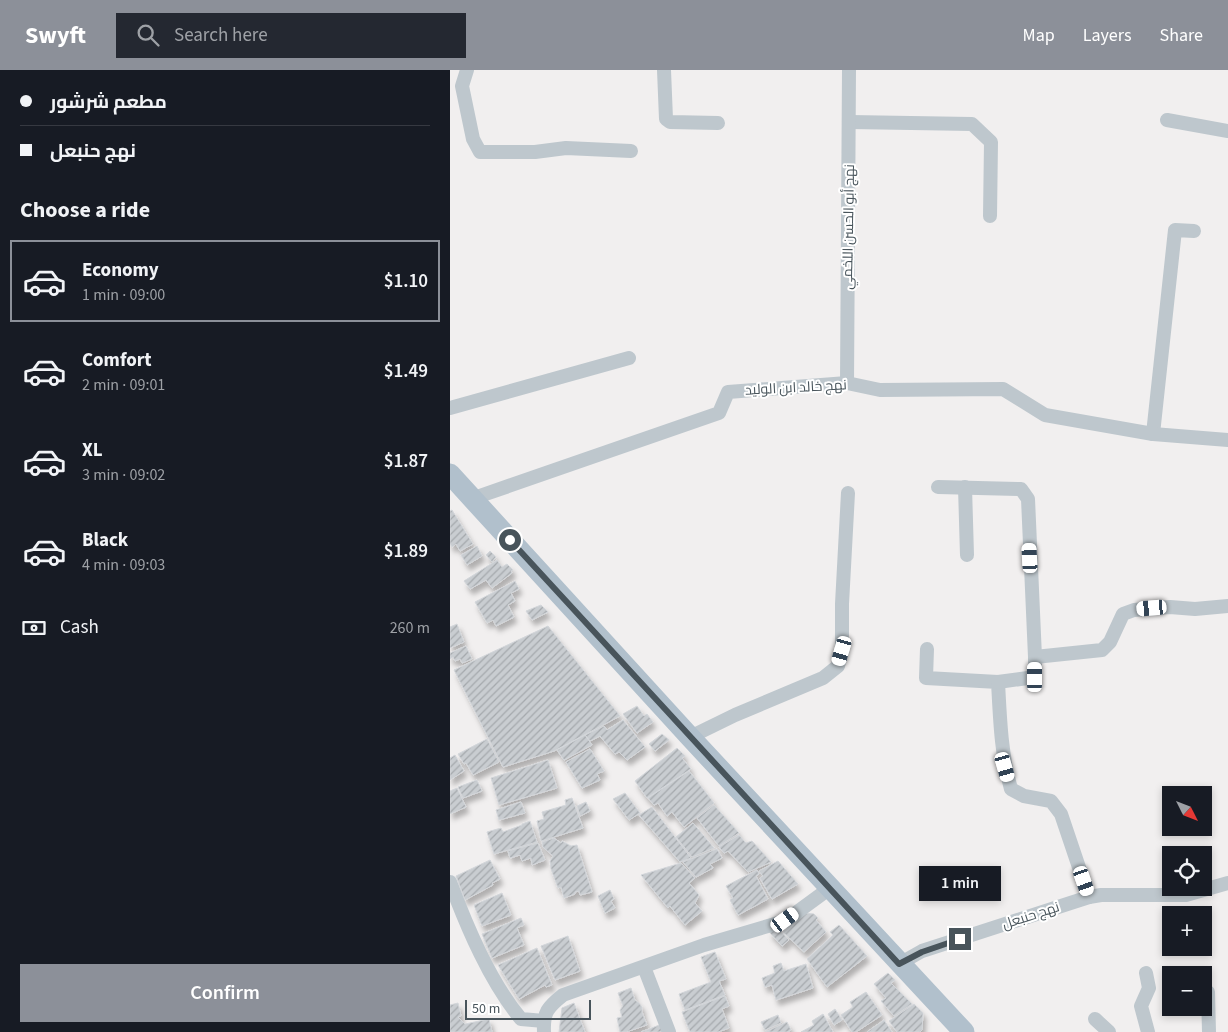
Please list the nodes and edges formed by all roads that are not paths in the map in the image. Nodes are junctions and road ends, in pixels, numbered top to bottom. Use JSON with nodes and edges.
{"nodes":[{"id":1,"x":466,"y":70,"type":"edge"},
{"id":2,"x":664,"y":70,"type":"edge"},
{"id":3,"x":849,"y":70,"type":"edge"},
{"id":4,"x":1167,"y":120,"type":"dead end"},
{"id":5,"x":850,"y":122,"type":"junction"},
{"id":6,"x":718,"y":123,"type":"dead end"},
{"id":7,"x":1228,"y":131,"type":"edge"},
{"id":8,"x":631,"y":151,"type":"dead end"},
{"id":9,"x":990,"y":216,"type":"dead end"},
{"id":10,"x":1194,"y":230,"type":"dead end"},
{"id":11,"x":629,"y":358,"type":"dead end"},
{"id":12,"x":847,"y":384,"type":"junction"},
{"id":13,"x":450,"y":408,"type":"edge"},
{"id":14,"x":1153,"y":434,"type":"junction"},
{"id":15,"x":1228,"y":440,"type":"edge"},
{"id":16,"x":450,"y":474,"type":"edge"},
{"id":17,"x":938,"y":487,"type":"dead end"},
{"id":18,"x":965,"y":487,"type":"junction"},
{"id":19,"x":848,"y":493,"type":"dead end"},
{"id":20,"x":471,"y":498,"type":"junction"},
{"id":21,"x":968,"y":555,"type":"dead end"},
{"id":22,"x":1228,"y":606,"type":"edge"},
{"id":23,"x":927,"y":649,"type":"dead end"},
{"id":24,"x":1035,"y":657,"type":"junction"},
{"id":25,"x":998,"y":682,"type":"junction"},
{"id":26,"x":690,"y":738,"type":"junction"},
{"id":27,"x":450,"y":882,"type":"edge"},
{"id":28,"x":1228,"y":883,"type":"edge"},
{"id":29,"x":830,"y":888,"type":"junction"},
{"id":30,"x":1089,"y":897,"type":"junction"},
{"id":31,"x":899,"y":964,"type":"junction"},
{"id":32,"x":644,"y":966,"type":"junction"},
{"id":33,"x":1146,"y":972,"type":"dead end"},
{"id":34,"x":1209,"y":1016,"type":"edge"},
{"id":35,"x":1095,"y":1019,"type":"dead end"},
{"id":36,"x":544,"y":1027,"type":"edge"},
{"id":37,"x":669,"y":1032,"type":"edge"},
{"id":38,"x":963,"y":1032,"type":"edge"},
{"id":39,"x":1109,"y":1032,"type":"edge"},
{"id":40,"x":1148,"y":1032,"type":"edge"},
{"id":41,"x":1209,"y":1032,"type":"edge"}],
"edges":[{"from":1,"to":8,"type":"street"},
{"from":2,"to":6,"type":"street"},
{"from":3,"to":5,"type":"street","name":"نهج أبو الحسن اللخمي"},
{"from":4,"to":7,"type":"street"},
{"from":5,"to":9,"type":"street"},
{"from":5,"to":12,"type":"street","name":"نهج أبو الحسن اللخمي"},
{"from":10,"to":14,"type":"street"},
{"from":11,"to":13,"type":"street"},
{"from":12,"to":14,"type":"street","name":"نهج خالد ابن الوليد"},
{"from":12,"to":20,"type":"street","name":"نهج خالد ابن الوليد"},
{"from":14,"to":15,"type":"street","name":"نهج خالد ابن الوليد"},
{"from":16,"to":20,"type":"main road"},
{"from":17,"to":18,"type":"street"},
{"from":18,"to":21,"type":"street"},
{"from":18,"to":24,"type":"street"},
{"from":19,"to":26,"type":"street"},
{"from":20,"to":26,"type":"main road"},
{"from":22,"to":24,"type":"street"},
{"from":23,"to":25,"type":"street"},
{"from":24,"to":25,"type":"street"},
{"from":25,"to":30,"type":"street"},
{"from":26,"to":29,"type":"main road"},
{"from":27,"to":36,"type":"street"},
{"from":28,"to":30,"type":"street","name":"نهج حنبعل"},
{"from":29,"to":31,"type":"main road"},
{"from":29,"to":32,"type":"street"},
{"from":30,"to":31,"type":"street","name":"نهج حنبعل"},
{"from":31,"to":38,"type":"main road"},
{"from":32,"to":36,"type":"street"},
{"from":32,"to":37,"type":"street"},
{"from":33,"to":40,"type":"street"},
{"from":34,"to":41,"type":"street"},
{"from":35,"to":39,"type":"street"}]}
